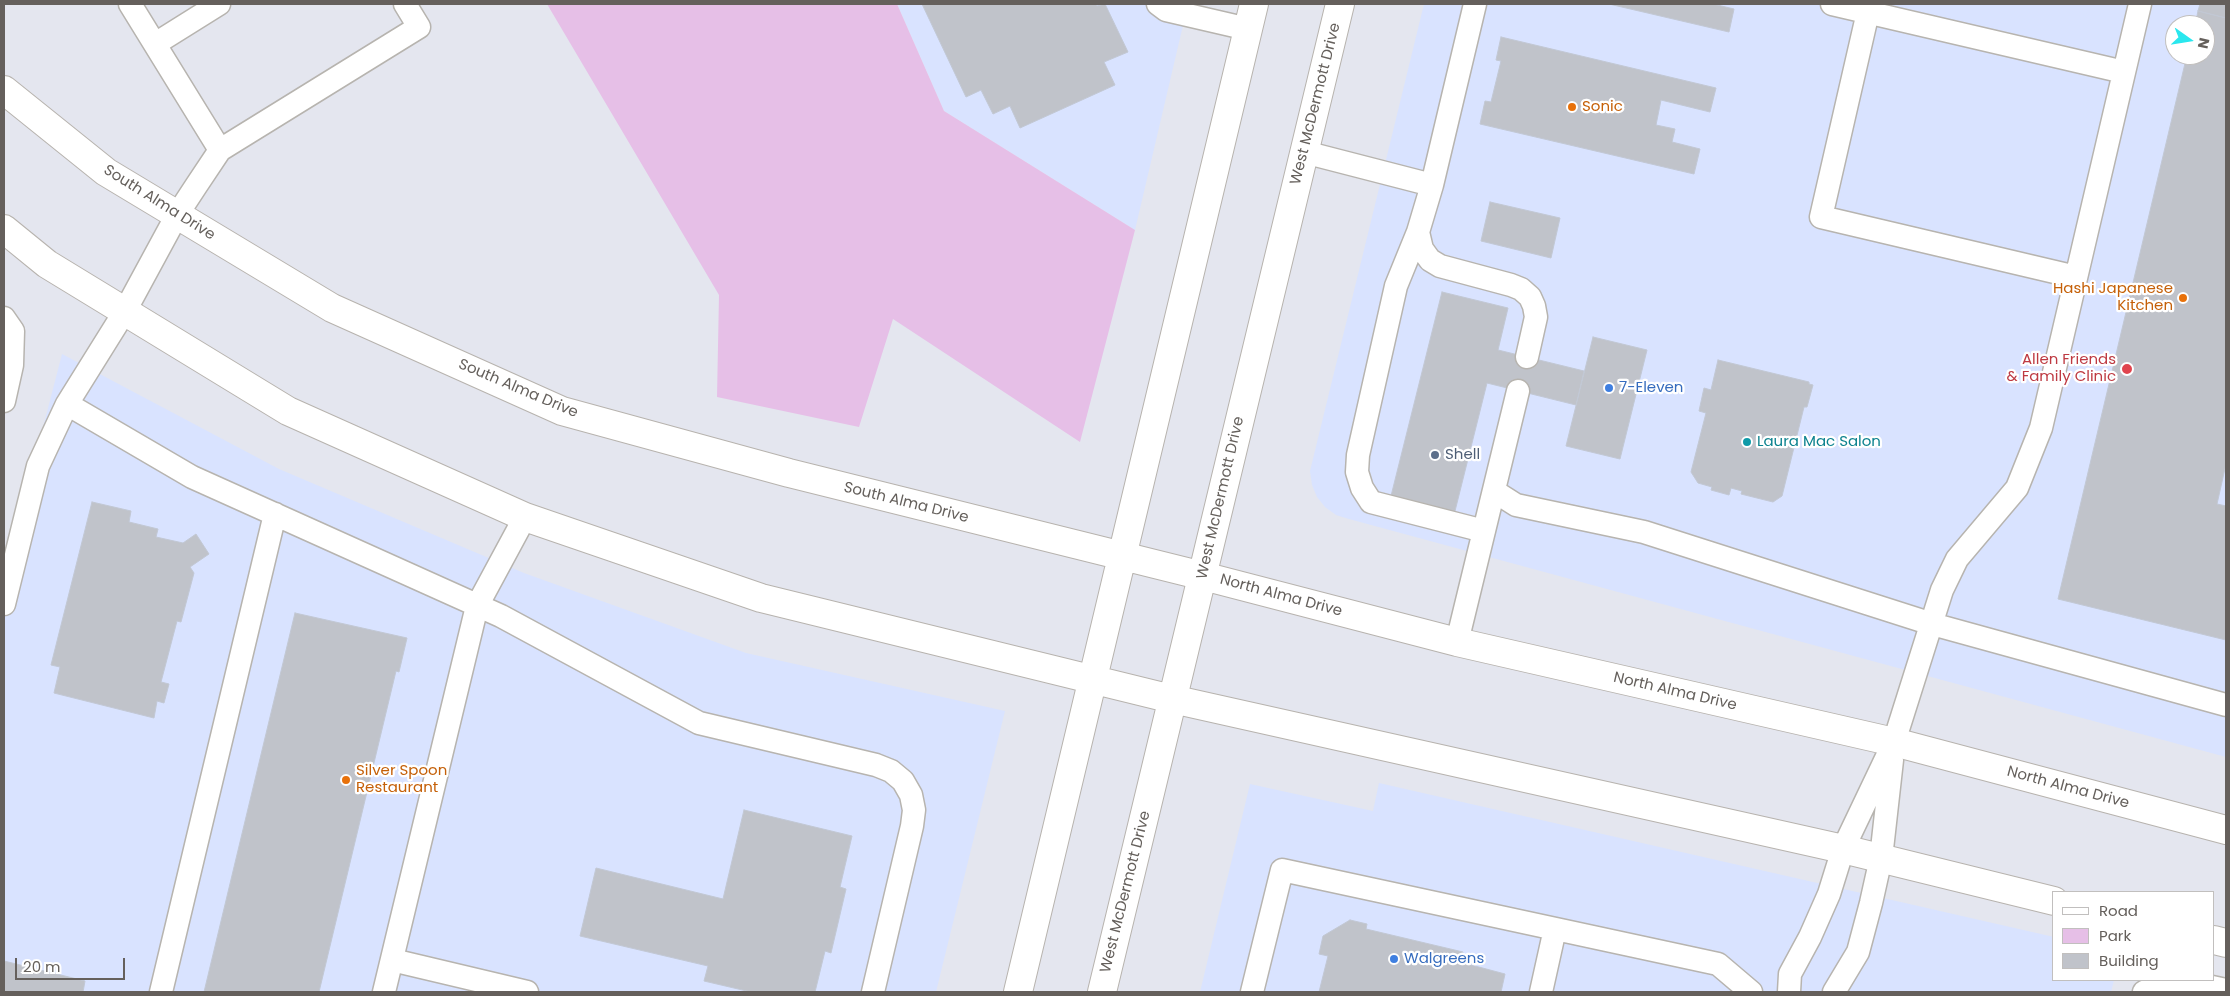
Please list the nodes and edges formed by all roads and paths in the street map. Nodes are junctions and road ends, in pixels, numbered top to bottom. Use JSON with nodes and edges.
{"nodes":[{"id":1,"x":130,"y":4,"type":"edge"},
{"id":2,"x":219,"y":4,"type":"edge"},
{"id":3,"x":405,"y":4,"type":"edge"},
{"id":4,"x":1158,"y":4,"type":"edge"},
{"id":5,"x":1340,"y":4,"type":"edge"},
{"id":6,"x":1475,"y":4,"type":"edge"},
{"id":7,"x":1832,"y":4,"type":"edge"},
{"id":8,"x":2140,"y":4,"type":"edge"},
{"id":9,"x":1868,"y":12,"type":"junction"},
{"id":10,"x":1251,"y":16,"type":"edge"},
{"id":11,"x":155,"y":44,"type":"junction"},
{"id":12,"x":2124,"y":72,"type":"junction"},
{"id":13,"x":4,"y":90,"type":"edge"},
{"id":14,"x":220,"y":150,"type":"junction"},
{"id":15,"x":1304,"y":152,"type":"junction"},
{"id":16,"x":1432,"y":185,"type":"junction"},
{"id":17,"x":177,"y":215,"type":"junction"},
{"id":18,"x":4,"y":229,"type":"edge"},
{"id":19,"x":1418,"y":232,"type":"junction"},
{"id":20,"x":2076,"y":277,"type":"junction"},
{"id":21,"x":124,"y":311,"type":"junction"},
{"id":22,"x":4,"y":318,"type":"edge"},
{"id":23,"x":1527,"y":357,"type":"dead end"},
{"id":24,"x":1518,"y":391,"type":"dead end"},
{"id":25,"x":4,"y":401,"type":"edge"},
{"id":26,"x":67,"y":404,"type":"junction"},
{"id":27,"x":1494,"y":491,"type":"junction"},
{"id":28,"x":275,"y":514,"type":"junction"},
{"id":29,"x":525,"y":517,"type":"junction"},
{"id":30,"x":1484,"y":531,"type":"junction"},
{"id":31,"x":1122,"y":557,"type":"junction"},
{"id":32,"x":1203,"y":576,"type":"junction"},
{"id":33,"x":4,"y":604,"type":"edge"},
{"id":34,"x":477,"y":606,"type":"junction"},
{"id":35,"x":1932,"y":624,"type":"junction"},
{"id":36,"x":1457,"y":642,"type":"junction"},
{"id":37,"x":1092,"y":680,"type":"junction"},
{"id":38,"x":1172,"y":699,"type":"junction"},
{"id":39,"x":2226,"y":705,"type":"edge"},
{"id":40,"x":1894,"y":742,"type":"junction"},
{"id":41,"x":2226,"y":830,"type":"edge"},
{"id":42,"x":1843,"y":849,"type":"junction"},
{"id":43,"x":1881,"y":858,"type":"junction"},
{"id":44,"x":2052,"y":901,"type":"edge"},
{"id":45,"x":1555,"y":929,"type":"junction"},
{"id":46,"x":392,"y":960,"type":"junction"},
{"id":47,"x":2226,"y":990,"type":"edge"},
{"id":48,"x":161,"y":992,"type":"edge"},
{"id":49,"x":384,"y":992,"type":"edge"},
{"id":50,"x":527,"y":992,"type":"edge"},
{"id":51,"x":873,"y":992,"type":"edge"},
{"id":52,"x":1018,"y":992,"type":"edge"},
{"id":53,"x":1102,"y":992,"type":"edge"},
{"id":54,"x":1252,"y":992,"type":"edge"},
{"id":55,"x":1541,"y":992,"type":"edge"},
{"id":56,"x":1750,"y":992,"type":"edge"},
{"id":57,"x":1789,"y":992,"type":"edge"},
{"id":58,"x":1834,"y":992,"type":"edge"},
{"id":59,"x":2144,"y":992,"type":"edge"}],
"edges":[{"from":1,"to":11,"type":"lane"},
{"from":2,"to":11,"type":"lane"},
{"from":3,"to":14,"type":"lane"},
{"from":4,"to":10,"type":"lane"},
{"from":5,"to":15,"type":"main road","name":"West McDermott Drive"},
{"from":6,"to":16,"type":"lane"},
{"from":7,"to":9,"type":"lane"},
{"from":8,"to":12,"type":"lane"},
{"from":9,"to":12,"type":"lane"},
{"from":9,"to":20,"type":"lane"},
{"from":10,"to":31,"type":"main road"},
{"from":11,"to":14,"type":"lane"},
{"from":12,"to":20,"type":"lane"},
{"from":13,"to":17,"type":"main road","name":"South Alma Drive"},
{"from":14,"to":17,"type":"lane"},
{"from":15,"to":16,"type":"lane"},
{"from":15,"to":32,"type":"main road","name":"West McDermott Drive"},
{"from":16,"to":19,"type":"lane"},
{"from":17,"to":21,"type":"lane"},
{"from":17,"to":31,"type":"main road","name":"South Alma Drive"},
{"from":18,"to":21,"type":"main road"},
{"from":19,"to":23,"type":"lane"},
{"from":19,"to":30,"type":"lane"},
{"from":20,"to":35,"type":"lane"},
{"from":21,"to":26,"type":"lane"},
{"from":21,"to":29,"type":"main road"},
{"from":22,"to":25,"type":"lane"},
{"from":24,"to":27,"type":"lane"},
{"from":26,"to":28,"type":"lane"},
{"from":26,"to":33,"type":"lane"},
{"from":27,"to":30,"type":"lane"},
{"from":27,"to":35,"type":"lane"},
{"from":28,"to":34,"type":"lane"},
{"from":28,"to":48,"type":"lane"},
{"from":29,"to":34,"type":"lane"},
{"from":29,"to":37,"type":"main road"},
{"from":30,"to":36,"type":"lane"},
{"from":31,"to":32,"type":"main road","name":"North Alma Drive"},
{"from":31,"to":37,"type":"main road"},
{"from":32,"to":36,"type":"main road","name":"North Alma Drive"},
{"from":32,"to":38,"type":"main road","name":"West McDermott Drive"},
{"from":34,"to":46,"type":"lane"},
{"from":34,"to":51,"type":"lane"},
{"from":35,"to":39,"type":"lane"},
{"from":35,"to":40,"type":"lane"},
{"from":36,"to":40,"type":"main road","name":"North Alma Drive"},
{"from":37,"to":38,"type":"main road"},
{"from":37,"to":52,"type":"main road"},
{"from":38,"to":42,"type":"main road"},
{"from":38,"to":53,"type":"main road","name":"West McDermott Drive"},
{"from":40,"to":41,"type":"main road","name":"North Alma Drive"},
{"from":40,"to":42,"type":"lane"},
{"from":40,"to":43,"type":"lane"},
{"from":42,"to":43,"type":"main road"},
{"from":42,"to":57,"type":"lane"},
{"from":43,"to":44,"type":"main road"},
{"from":43,"to":58,"type":"lane"},
{"from":45,"to":54,"type":"lane"},
{"from":45,"to":55,"type":"lane"},
{"from":45,"to":56,"type":"lane"},
{"from":46,"to":49,"type":"lane"},
{"from":46,"to":50,"type":"lane"},
{"from":47,"to":59,"type":"lane"}]}
